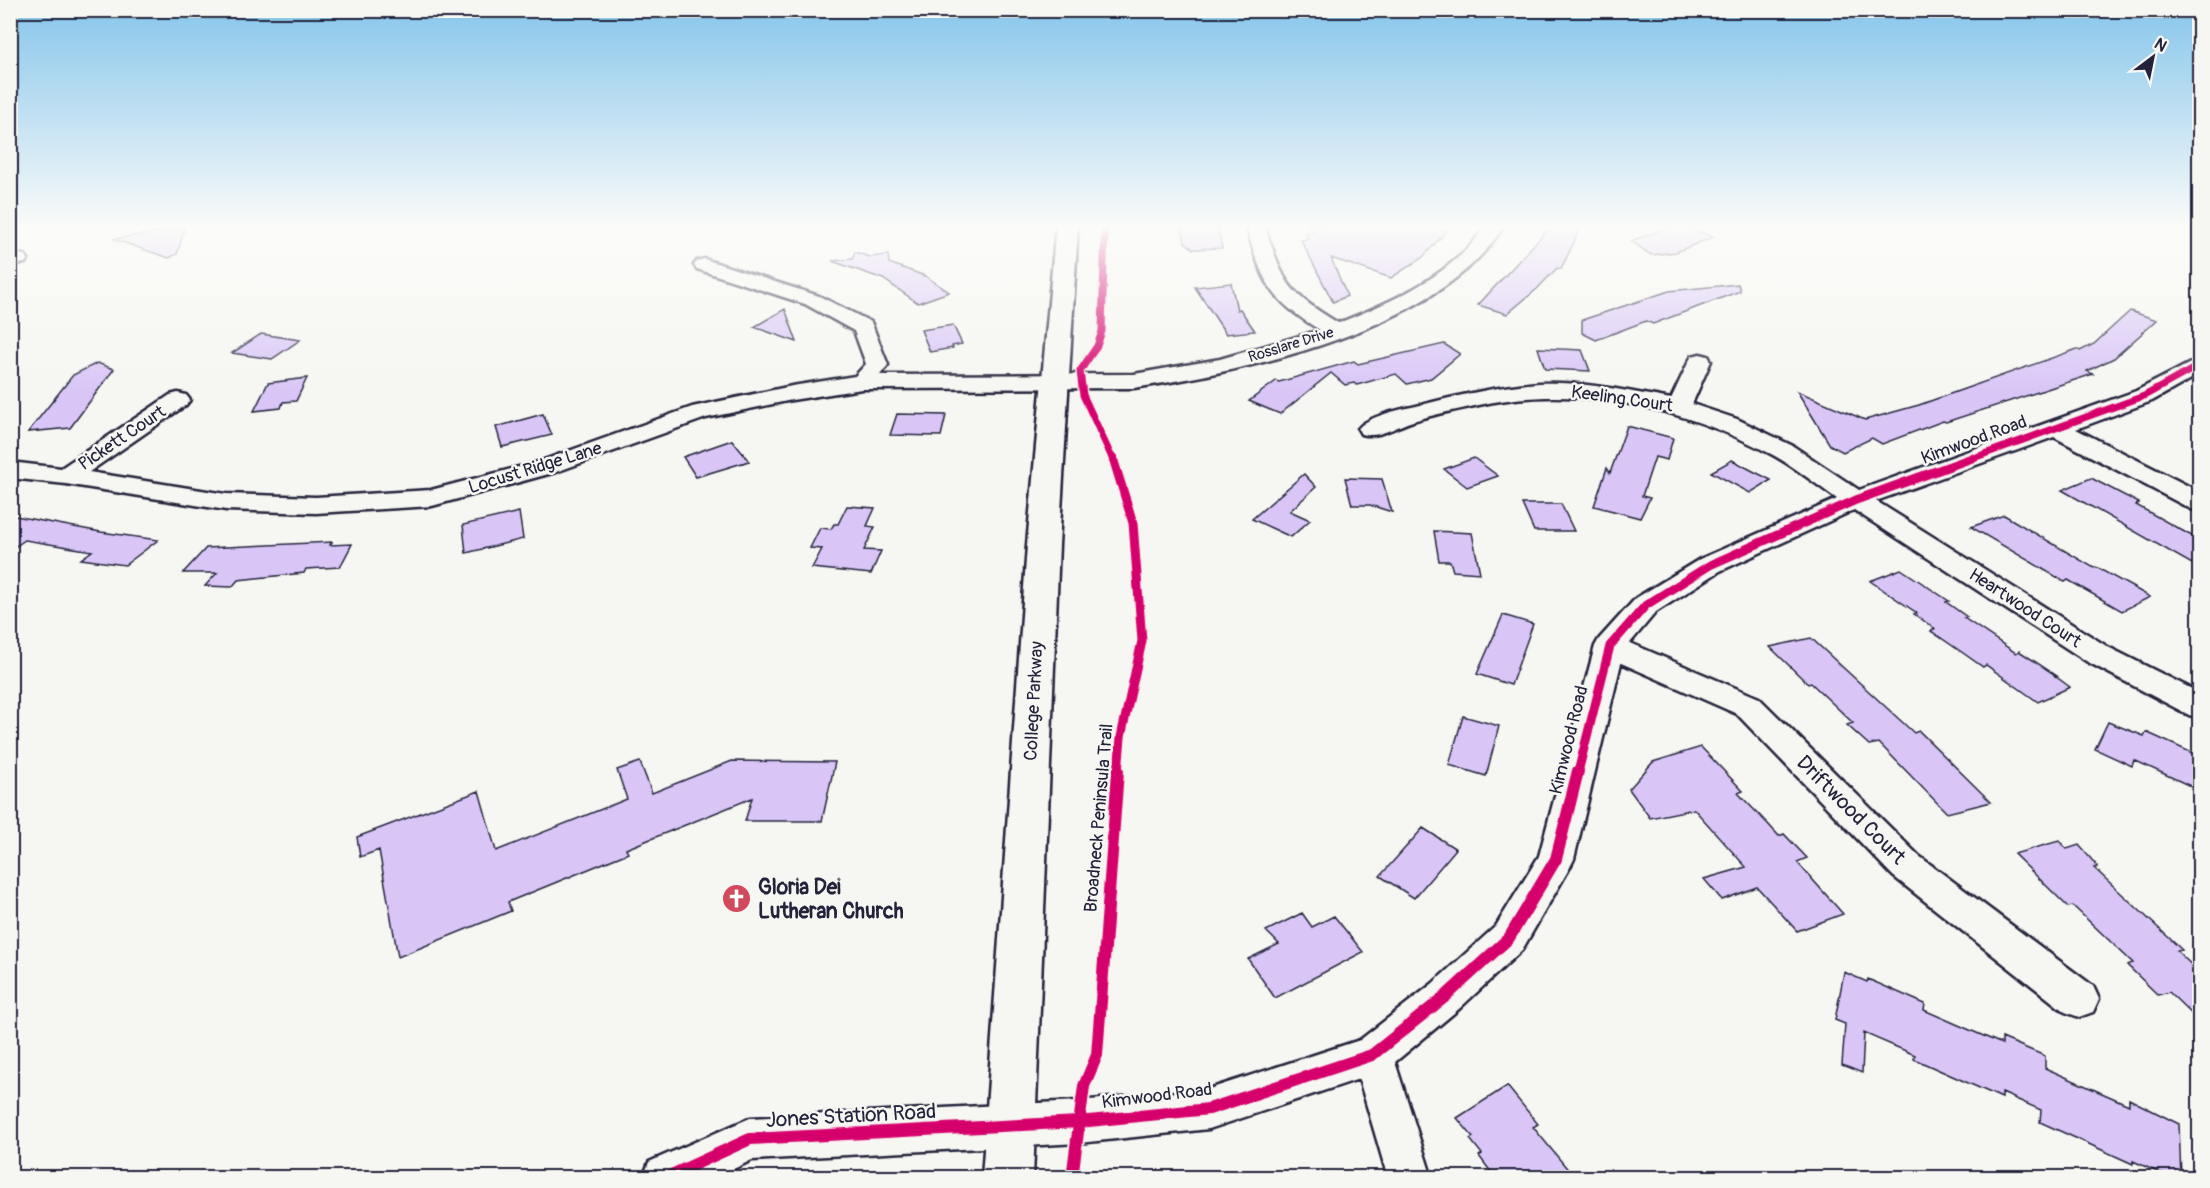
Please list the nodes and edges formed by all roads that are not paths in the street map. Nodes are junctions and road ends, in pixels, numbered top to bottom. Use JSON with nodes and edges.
{"nodes":[{"id":1,"x":752,"y":280,"type":"edge"},
{"id":2,"x":1062,"y":280,"type":"edge"},
{"id":3,"x":1275,"y":280,"type":"edge"},
{"id":4,"x":1439,"y":280,"type":"edge"},
{"id":5,"x":1336,"y":331,"type":"junction"},
{"id":6,"x":1700,"y":361,"type":"dead end"},
{"id":7,"x":2199,"y":365,"type":"edge"},
{"id":8,"x":862,"y":382,"type":"junction"},
{"id":9,"x":1054,"y":382,"type":"junction"},
{"id":10,"x":178,"y":400,"type":"dead end"},
{"id":11,"x":1679,"y":407,"type":"junction"},
{"id":12,"x":2056,"y":428,"type":"junction"},
{"id":13,"x":1370,"y":429,"type":"dead end"},
{"id":14,"x":10,"y":470,"type":"edge"},
{"id":15,"x":66,"y":476,"type":"junction"},
{"id":16,"x":1856,"y":500,"type":"junction"},
{"id":17,"x":2199,"y":503,"type":"edge"},
{"id":18,"x":1610,"y":646,"type":"junction"},
{"id":19,"x":2199,"y":707,"type":"edge"},
{"id":20,"x":2079,"y":999,"type":"dead end"},
{"id":21,"x":1372,"y":1055,"type":"junction"},
{"id":22,"x":1011,"y":1126,"type":"junction"},
{"id":23,"x":665,"y":1178,"type":"edge"},
{"id":24,"x":1007,"y":1178,"type":"edge"},
{"id":25,"x":1410,"y":1178,"type":"edge"}],
"edges":[{"from":1,"to":8,"type":"street"},
{"from":2,"to":9,"type":"main road","name":"College Parkway"},
{"from":3,"to":5,"type":"street"},
{"from":4,"to":5,"type":"street","name":"Rosslare Drive"},
{"from":5,"to":9,"type":"street","name":"Rosslare Drive"},
{"from":6,"to":11,"type":"street"},
{"from":7,"to":12,"type":"street","name":"Kimwood Road"},
{"from":8,"to":9,"type":"street","name":"Locust Ridge Lane"},
{"from":8,"to":15,"type":"street","name":"Locust Ridge Lane"},
{"from":9,"to":22,"type":"main road","name":"College Parkway"},
{"from":10,"to":15,"type":"street","name":"Pickett Court"},
{"from":11,"to":13,"type":"street","name":"Keeling Court"},
{"from":11,"to":16,"type":"street","name":"Keeling Court"},
{"from":12,"to":16,"type":"street","name":"Kimwood Road"},
{"from":12,"to":17,"type":"street"},
{"from":14,"to":15,"type":"street","name":"Locust Ridge Lane"},
{"from":16,"to":18,"type":"street","name":"Kimwood Road"},
{"from":16,"to":19,"type":"street","name":"Heartwood Court"},
{"from":18,"to":20,"type":"street","name":"Driftwood Court"},
{"from":18,"to":21,"type":"street","name":"Kimwood Road"},
{"from":21,"to":22,"type":"street","name":"Kimwood Road"},
{"from":21,"to":25,"type":"street"},
{"from":22,"to":23,"type":"street","name":"Jones Station Road"},
{"from":22,"to":24,"type":"main road","name":"College Parkway"}]}
